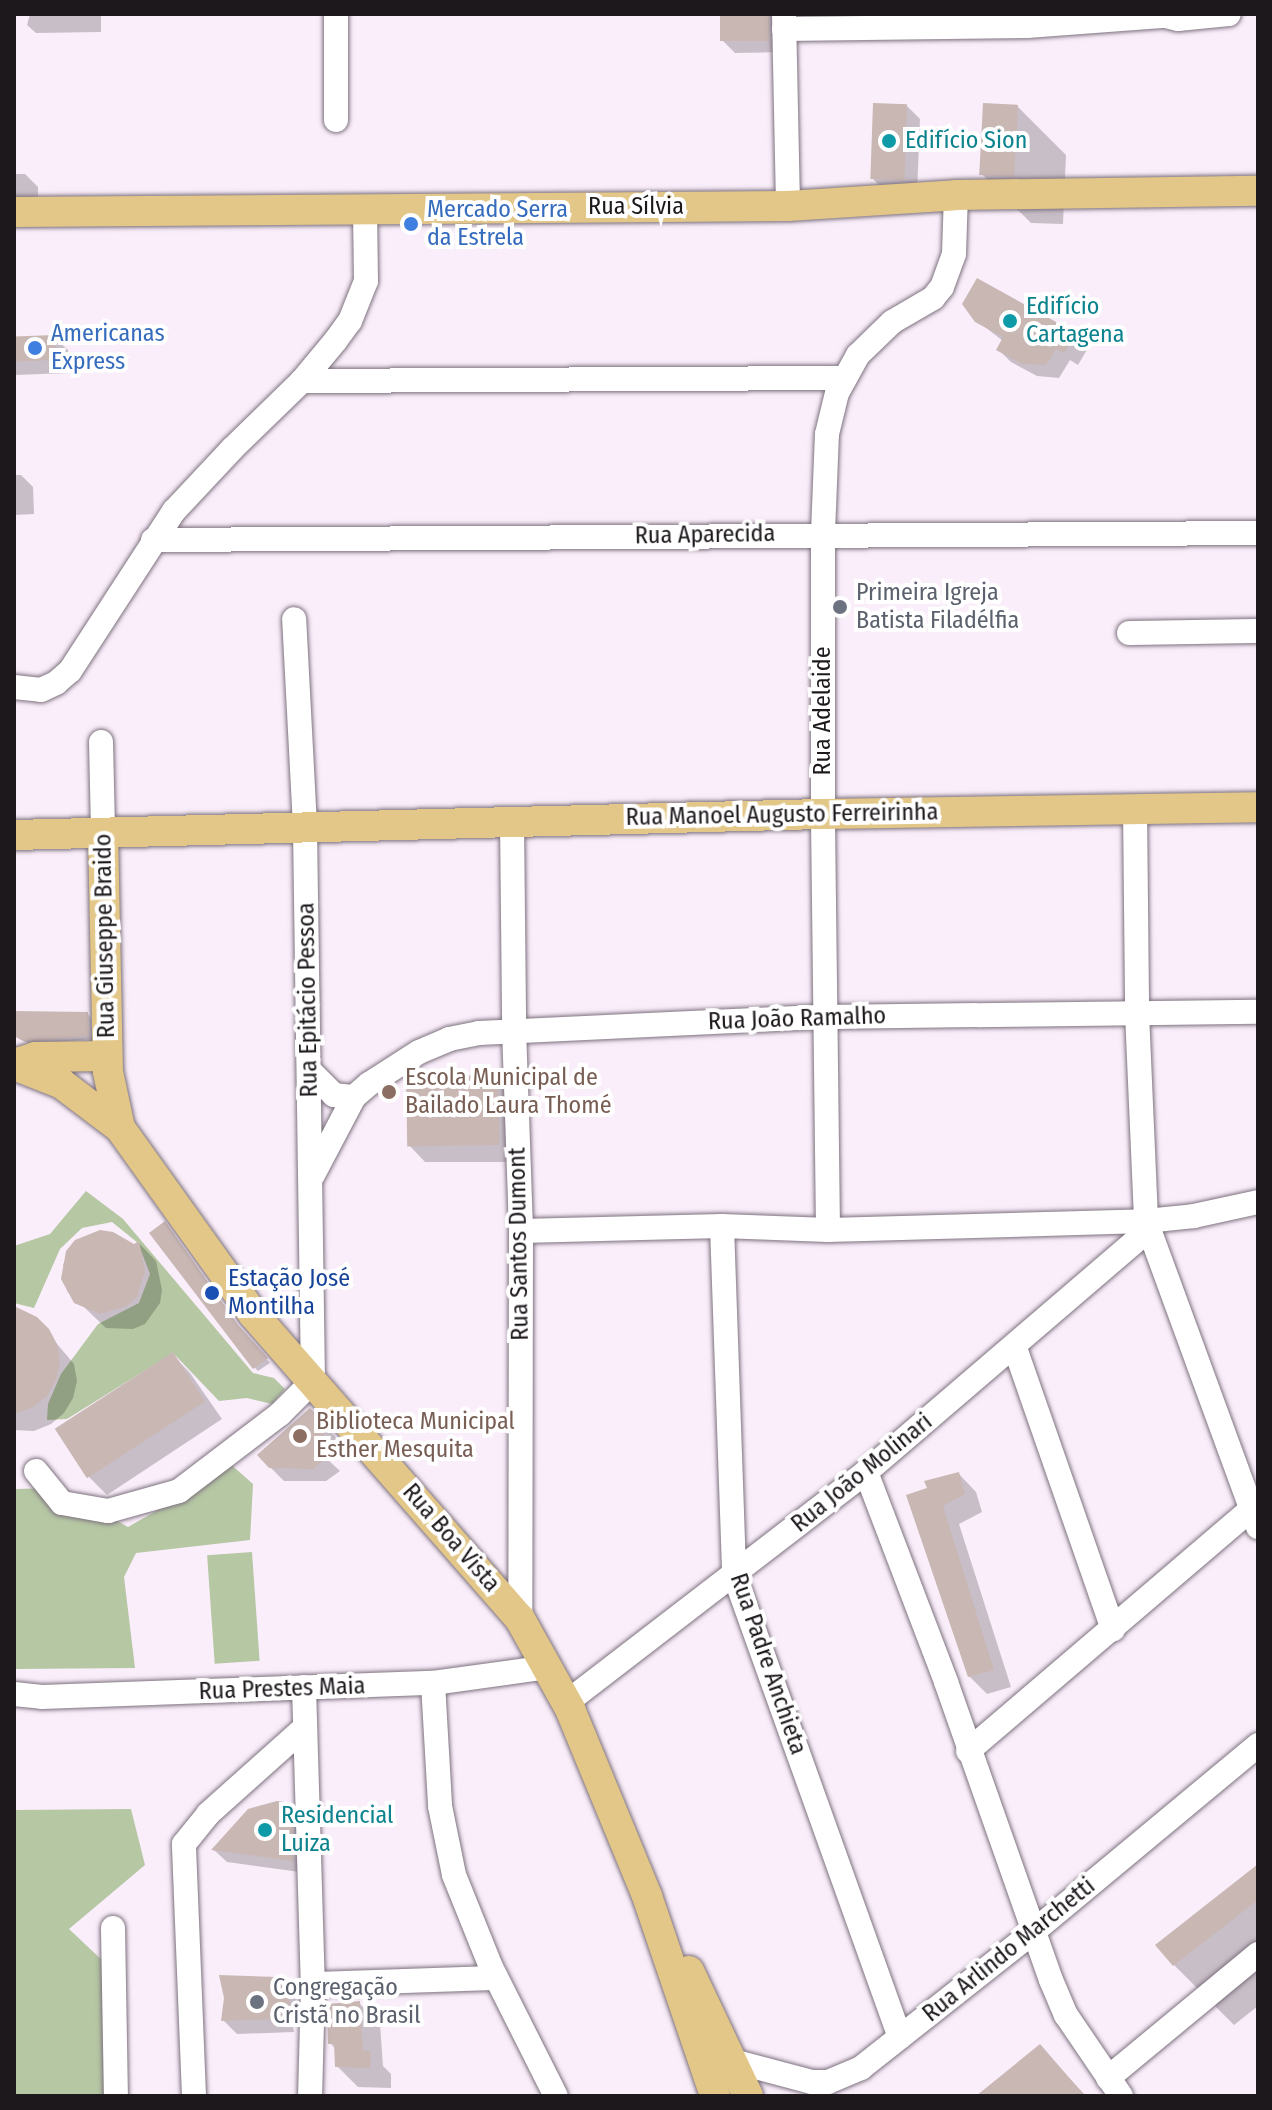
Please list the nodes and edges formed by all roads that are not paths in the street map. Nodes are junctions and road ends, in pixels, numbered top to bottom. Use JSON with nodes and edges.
{"nodes":[{"id":1,"x":336,"y":14,"type":"edge"},
{"id":2,"x":1229,"y":14,"type":"edge"},
{"id":3,"x":1160,"y":15,"type":"edge"},
{"id":4,"x":784,"y":21,"type":"edge"},
{"id":5,"x":336,"y":120,"type":"dead end"},
{"id":6,"x":1258,"y":191,"type":"edge"},
{"id":7,"x":956,"y":195,"type":"junction"},
{"id":8,"x":788,"y":206,"type":"junction"},
{"id":9,"x":365,"y":208,"type":"junction"},
{"id":10,"x":14,"y":212,"type":"edge"},
{"id":11,"x":844,"y":378,"type":"junction"},
{"id":12,"x":302,"y":381,"type":"junction"},
{"id":13,"x":823,"y":533,"type":"junction"},
{"id":14,"x":1258,"y":533,"type":"edge"},
{"id":15,"x":153,"y":540,"type":"junction"},
{"id":16,"x":294,"y":619,"type":"dead end"},
{"id":17,"x":1258,"y":631,"type":"edge"},
{"id":18,"x":1129,"y":633,"type":"dead end"},
{"id":19,"x":14,"y":687,"type":"edge"},
{"id":20,"x":101,"y":742,"type":"dead end"},
{"id":21,"x":1258,"y":807,"type":"edge"},
{"id":22,"x":1135,"y":808,"type":"junction"},
{"id":23,"x":823,"y":814,"type":"junction"},
{"id":24,"x":512,"y":821,"type":"junction"},
{"id":25,"x":305,"y":826,"type":"junction"},
{"id":26,"x":103,"y":833,"type":"junction"},
{"id":27,"x":14,"y":835,"type":"edge"},
{"id":28,"x":1258,"y":1012,"type":"edge"},
{"id":29,"x":1137,"y":1013,"type":"junction"},
{"id":30,"x":824,"y":1017,"type":"junction"},
{"id":31,"x":514,"y":1029,"type":"junction"},
{"id":32,"x":107,"y":1056,"type":"junction"},
{"id":33,"x":14,"y":1065,"type":"edge"},
{"id":34,"x":309,"y":1070,"type":"junction"},
{"id":35,"x":354,"y":1097,"type":"junction"},
{"id":36,"x":120,"y":1128,"type":"junction"},
{"id":37,"x":312,"y":1177,"type":"junction"},
{"id":38,"x":1258,"y":1202,"type":"edge"},
{"id":39,"x":722,"y":1226,"type":"junction"},
{"id":40,"x":1147,"y":1226,"type":"junction"},
{"id":41,"x":828,"y":1230,"type":"junction"},
{"id":42,"x":521,"y":1231,"type":"junction"},
{"id":43,"x":1015,"y":1348,"type":"junction"},
{"id":44,"x":313,"y":1381,"type":"junction"},
{"id":45,"x":36,"y":1471,"type":"dead end"},
{"id":46,"x":866,"y":1472,"type":"junction"},
{"id":47,"x":1256,"y":1513,"type":"edge"},
{"id":48,"x":734,"y":1574,"type":"junction"},
{"id":49,"x":520,"y":1619,"type":"junction"},
{"id":50,"x":1113,"y":1629,"type":"junction"},
{"id":51,"x":549,"y":1667,"type":"junction"},
{"id":52,"x":433,"y":1683,"type":"junction"},
{"id":53,"x":304,"y":1687,"type":"junction"},
{"id":54,"x":14,"y":1694,"type":"edge"},
{"id":55,"x":566,"y":1703,"type":"junction"},
{"id":56,"x":303,"y":1729,"type":"junction"},
{"id":57,"x":1258,"y":1745,"type":"edge"},
{"id":58,"x":968,"y":1751,"type":"junction"},
{"id":59,"x":113,"y":1928,"type":"dead end"},
{"id":60,"x":1033,"y":1932,"type":"junction"},
{"id":61,"x":1258,"y":1954,"type":"edge"},
{"id":62,"x":496,"y":1978,"type":"junction"},
{"id":63,"x":313,"y":1984,"type":"junction"},
{"id":64,"x":900,"y":2037,"type":"junction"},
{"id":65,"x":719,"y":2077,"type":"edge"},
{"id":66,"x":1114,"y":2087,"type":"edge"},
{"id":67,"x":116,"y":2096,"type":"edge"},
{"id":68,"x":194,"y":2096,"type":"edge"},
{"id":69,"x":310,"y":2096,"type":"edge"},
{"id":70,"x":556,"y":2096,"type":"edge"},
{"id":71,"x":748,"y":2096,"type":"edge"}],
"edges":[{"from":1,"to":5,"type":"street"},
{"from":2,"to":3,"type":"street"},
{"from":3,"to":4,"type":"street"},
{"from":4,"to":8,"type":"street"},
{"from":6,"to":7,"type":"main road","name":"Rua Sílvia"},
{"from":7,"to":8,"type":"main road","name":"Rua Sílvia"},
{"from":7,"to":11,"type":"street","name":"Rua Adelaide"},
{"from":8,"to":9,"type":"main road","name":"Rua Sílvia"},
{"from":9,"to":10,"type":"main road","name":"Rua Sílvia"},
{"from":9,"to":12,"type":"street"},
{"from":11,"to":12,"type":"street"},
{"from":11,"to":13,"type":"street","name":"Rua Adelaide"},
{"from":12,"to":15,"type":"street"},
{"from":13,"to":14,"type":"street","name":"Rua Aparecida"},
{"from":13,"to":15,"type":"street","name":"Rua Aparecida"},
{"from":13,"to":23,"type":"street","name":"Rua Adelaide"},
{"from":15,"to":19,"type":"street"},
{"from":16,"to":25,"type":"street","name":"Rua Epitácio Pessoa"},
{"from":17,"to":18,"type":"street"},
{"from":20,"to":26,"type":"street","name":"Rua Giuseppe Braido"},
{"from":21,"to":22,"type":"main road","name":"Rua Manoel Augusto Ferreirinha"},
{"from":22,"to":23,"type":"main road","name":"Rua Manoel Augusto Ferreirinha"},
{"from":22,"to":29,"type":"street"},
{"from":23,"to":24,"type":"main road","name":"Rua Manoel Augusto Ferreirinha"},
{"from":23,"to":30,"type":"street","name":"Rua Adelaide"},
{"from":24,"to":25,"type":"main road","name":"Rua Manoel Augusto Ferreirinha"},
{"from":24,"to":31,"type":"street","name":"Rua Santos Dumont"},
{"from":25,"to":26,"type":"main road","name":"Rua Manoel Augusto Ferreirinha"},
{"from":25,"to":34,"type":"street","name":"Rua Epitácio Pessoa"},
{"from":26,"to":27,"type":"main road","name":"Rua Manoel Augusto Ferreirinha"},
{"from":26,"to":32,"type":"main road","name":"Rua Giuseppe Braido"},
{"from":28,"to":29,"type":"street","name":"Rua João Ramalho"},
{"from":29,"to":30,"type":"street","name":"Rua João Ramalho"},
{"from":29,"to":40,"type":"street"},
{"from":30,"to":31,"type":"street","name":"Rua João Ramalho"},
{"from":30,"to":41,"type":"street","name":"Rua Adelaide"},
{"from":31,"to":35,"type":"street","name":"Rua João Ramalho"},
{"from":31,"to":42,"type":"street","name":"Rua Santos Dumont"},
{"from":32,"to":33,"type":"main road"},
{"from":32,"to":36,"type":"main road","name":"Rua Giuseppe Braido"},
{"from":33,"to":36,"type":"main road","name":"Rua Boa Vista"},
{"from":34,"to":35,"type":"street"},
{"from":34,"to":37,"type":"street","name":"Rua Epitácio Pessoa"},
{"from":35,"to":37,"type":"street","name":"Rua João Ramalho"},
{"from":36,"to":44,"type":"main road","name":"Rua Boa Vista"},
{"from":37,"to":44,"type":"street","name":"Rua Epitácio Pessoa"},
{"from":38,"to":40,"type":"street"},
{"from":39,"to":41,"type":"street"},
{"from":39,"to":42,"type":"street"},
{"from":39,"to":48,"type":"street","name":"Rua Padre Anchieta"},
{"from":40,"to":41,"type":"street"},
{"from":40,"to":43,"type":"street","name":"Rua João Molinari"},
{"from":40,"to":47,"type":"street"},
{"from":42,"to":49,"type":"street","name":"Rua Santos Dumont"},
{"from":43,"to":46,"type":"street","name":"Rua João Molinari"},
{"from":43,"to":50,"type":"street"},
{"from":44,"to":45,"type":"street"},
{"from":44,"to":49,"type":"main road","name":"Rua Boa Vista"},
{"from":46,"to":48,"type":"street","name":"Rua João Molinari"},
{"from":46,"to":58,"type":"street"},
{"from":47,"to":50,"type":"street"},
{"from":48,"to":55,"type":"street","name":"Rua João Molinari"},
{"from":48,"to":64,"type":"street","name":"Rua Padre Anchieta"},
{"from":49,"to":51,"type":"main road","name":"Rua Boa Vista"},
{"from":50,"to":58,"type":"street"},
{"from":51,"to":52,"type":"street","name":"Rua Prestes Maia"},
{"from":51,"to":55,"type":"main road","name":"Rua Boa Vista"},
{"from":52,"to":53,"type":"street","name":"Rua Prestes Maia"},
{"from":52,"to":62,"type":"street"},
{"from":53,"to":54,"type":"street","name":"Rua Prestes Maia"},
{"from":53,"to":56,"type":"street"},
{"from":55,"to":65,"type":"main road","name":"Rua Boa Vista"},
{"from":56,"to":63,"type":"street"},
{"from":56,"to":68,"type":"street"},
{"from":57,"to":60,"type":"street","name":"Rua Arlindo Marchetti"},
{"from":58,"to":60,"type":"street"},
{"from":59,"to":67,"type":"street"},
{"from":60,"to":64,"type":"street","name":"Rua Arlindo Marchetti"},
{"from":60,"to":66,"type":"street"},
{"from":61,"to":66,"type":"street"},
{"from":62,"to":63,"type":"street"},
{"from":62,"to":70,"type":"street"},
{"from":63,"to":69,"type":"street"},
{"from":64,"to":65,"type":"street","name":"Rua Arlindo Marchetti"},
{"from":65,"to":71,"type":"main road","name":"Rua Boa Vista"}]}
